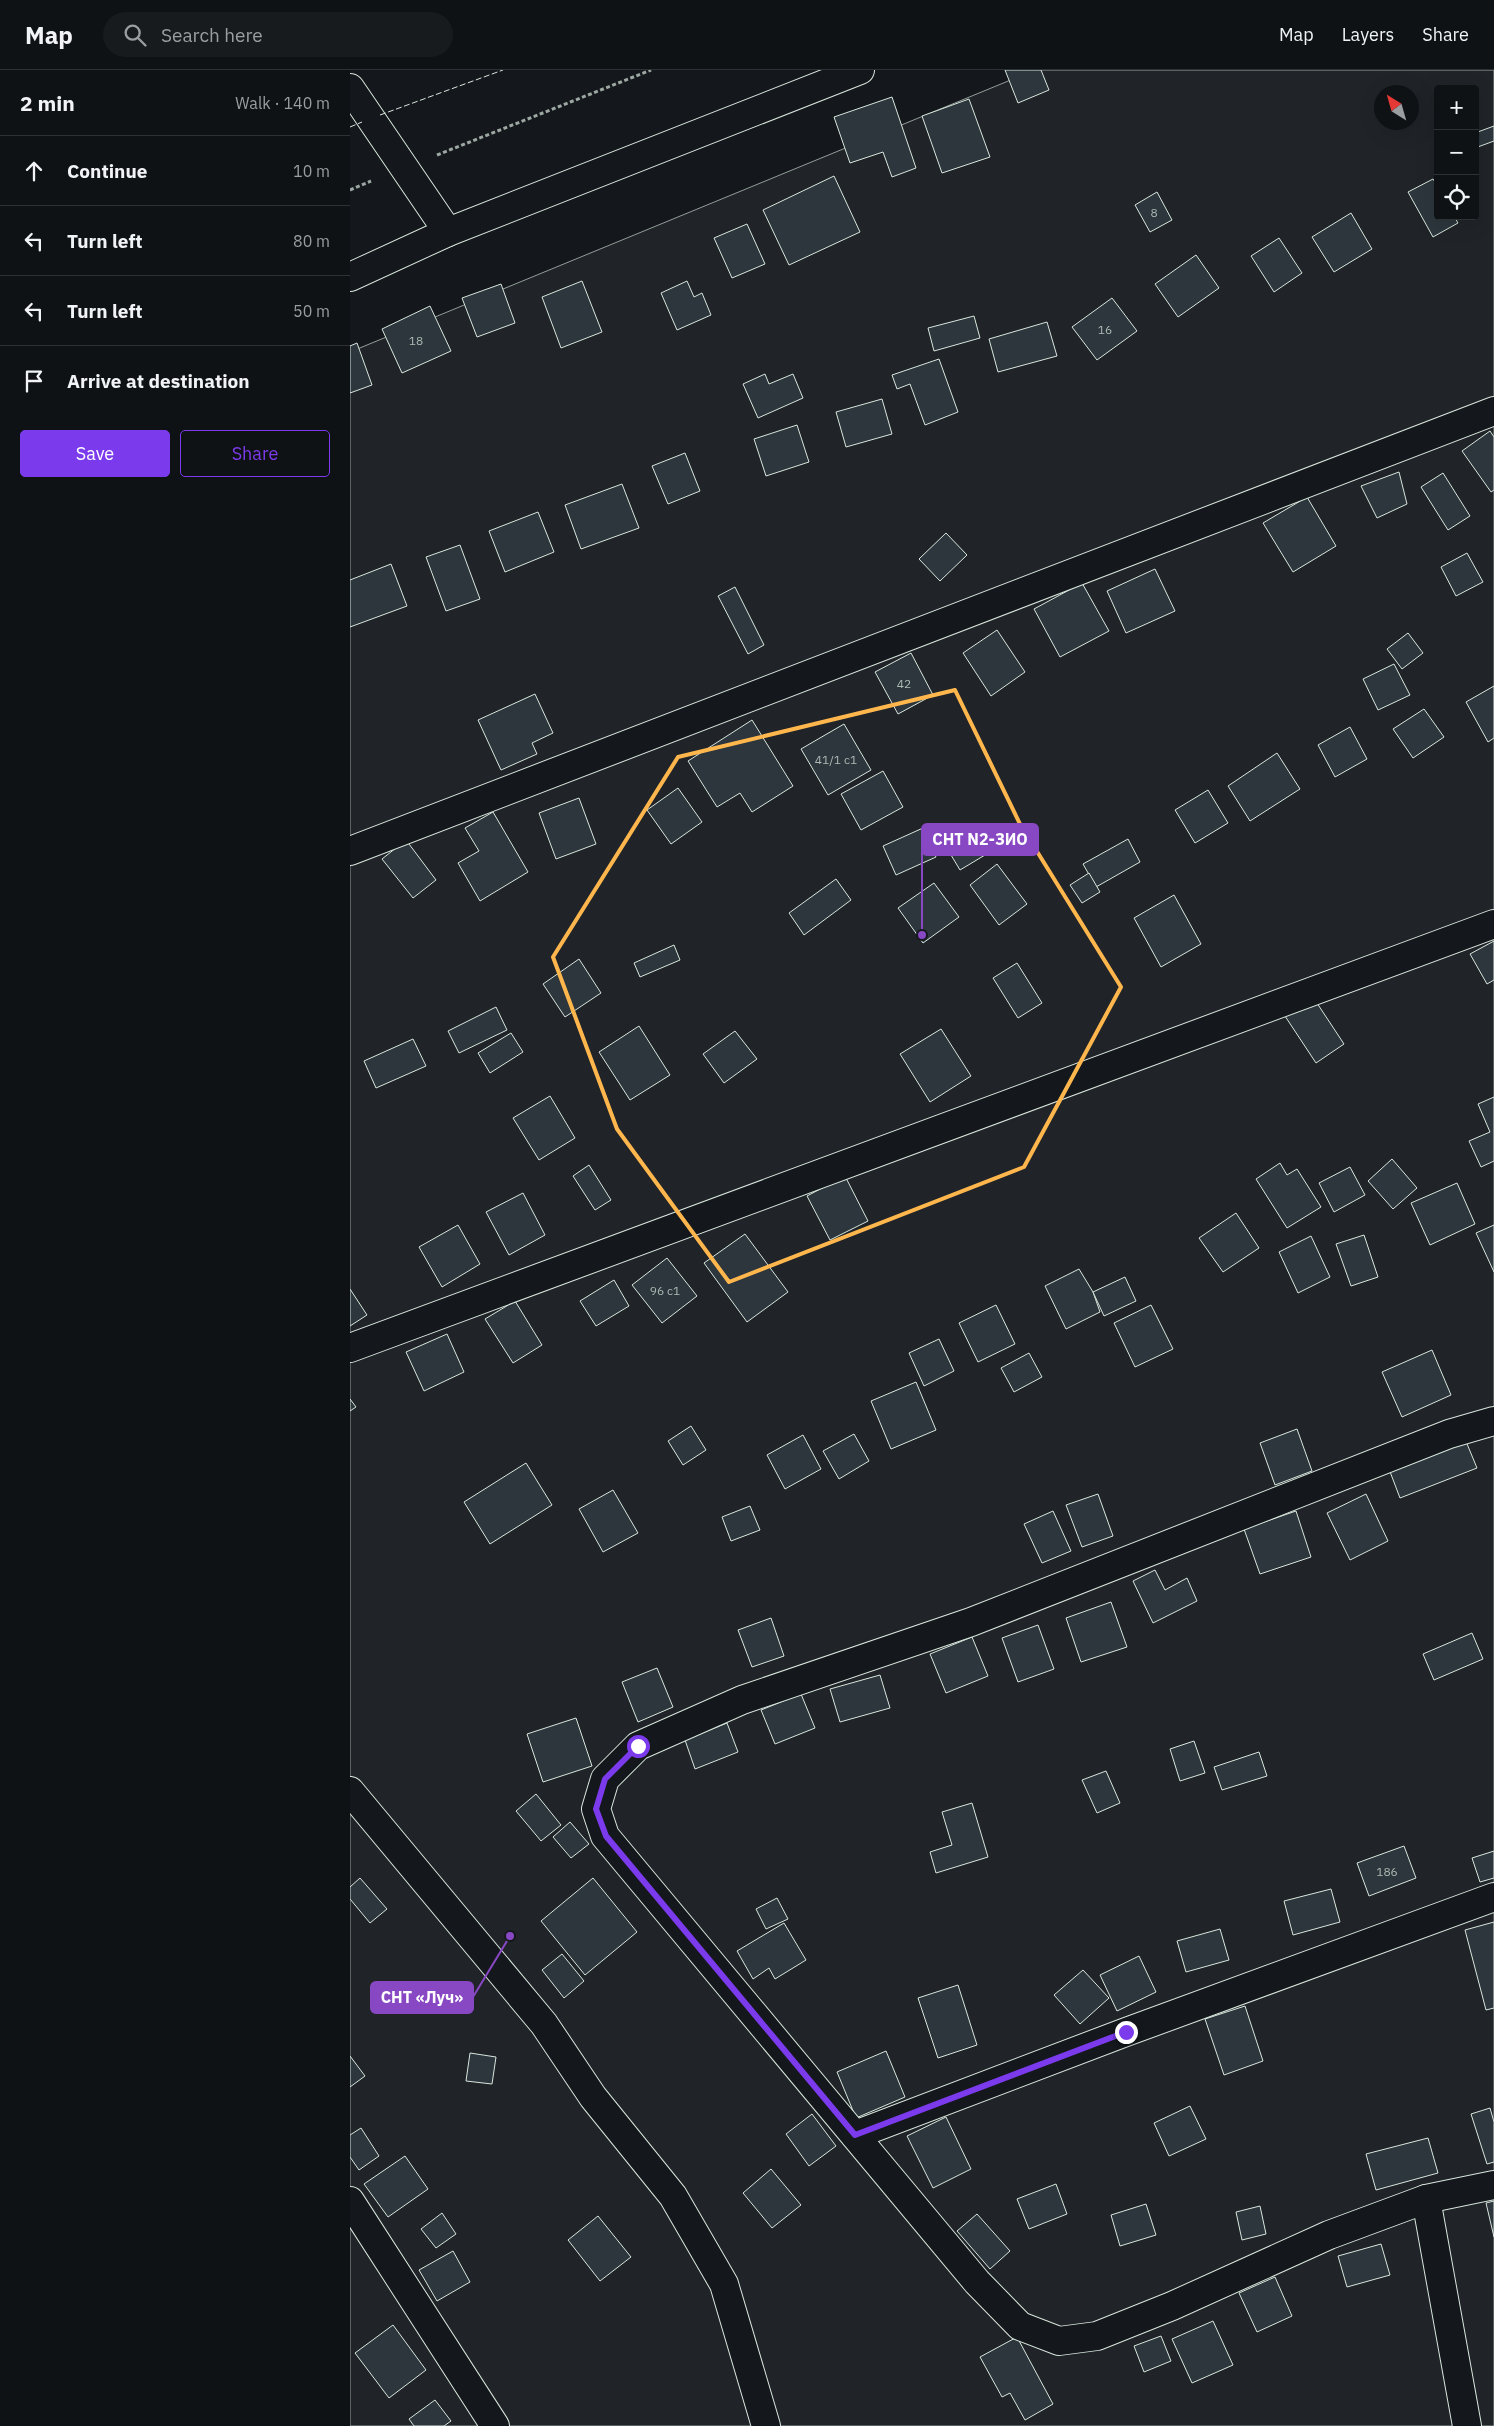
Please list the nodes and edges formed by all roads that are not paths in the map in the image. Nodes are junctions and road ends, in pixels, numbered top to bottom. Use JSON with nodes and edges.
{"nodes":[{"id":1,"x":860,"y":70,"type":"edge"},
{"id":2,"x":350,"y":88,"type":"edge"},
{"id":3,"x":448,"y":232,"type":"junction"},
{"id":4,"x":350,"y":277,"type":"edge"},
{"id":5,"x":1494,"y":411,"type":"edge"},
{"id":6,"x":350,"y":851,"type":"edge"},
{"id":7,"x":1494,"y":924,"type":"edge"},
{"id":8,"x":350,"y":1348,"type":"edge"},
{"id":9,"x":1494,"y":1421,"type":"edge"},
{"id":10,"x":350,"y":1791,"type":"edge"},
{"id":11,"x":1494,"y":1897,"type":"edge"},
{"id":12,"x":855,"y":2135,"type":"junction"},
{"id":13,"x":1494,"y":2185,"type":"edge"},
{"id":14,"x":1426,"y":2199,"type":"junction"},
{"id":15,"x":350,"y":2202,"type":"edge"},
{"id":16,"x":495,"y":2426,"type":"edge"},
{"id":17,"x":766,"y":2426,"type":"edge"},
{"id":18,"x":1466,"y":2426,"type":"edge"}],
"edges":[{"from":1,"to":3,"type":"street"},
{"from":2,"to":3,"type":"street"},
{"from":3,"to":4,"type":"street"},
{"from":5,"to":6,"type":"street"},
{"from":7,"to":8,"type":"street"},
{"from":9,"to":12,"type":"street"},
{"from":10,"to":17,"type":"street"},
{"from":11,"to":12,"type":"street"},
{"from":12,"to":14,"type":"street"},
{"from":13,"to":14,"type":"street"},
{"from":14,"to":18,"type":"street"},
{"from":15,"to":16,"type":"street"}]}
